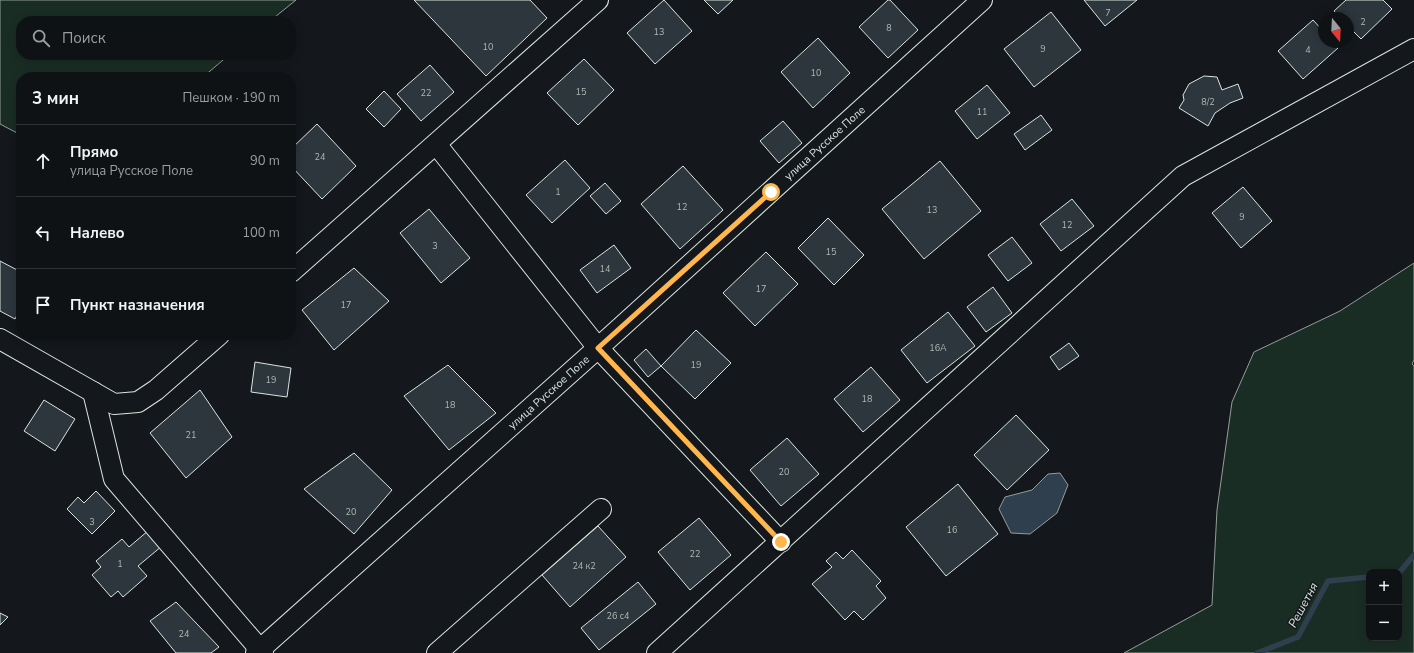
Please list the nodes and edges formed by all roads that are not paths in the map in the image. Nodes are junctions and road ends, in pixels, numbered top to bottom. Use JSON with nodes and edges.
{"nodes":[{"id":1,"x":598,"y":0,"type":"edge"},
{"id":2,"x":982,"y":0,"type":"edge"},
{"id":3,"x":1414,"y":49,"type":"edge"},
{"id":4,"x":436,"y":144,"type":"junction"},
{"id":5,"x":296,"y":268,"type":"edge"},
{"id":6,"x":0,"y":339,"type":"edge"},
{"id":7,"x":213,"y":340,"type":"edge"},
{"id":8,"x":598,"y":348,"type":"junction"},
{"id":9,"x":93,"y":392,"type":"junction"},
{"id":10,"x":600,"y":509,"type":"dead end"},
{"id":11,"x":781,"y":542,"type":"junction"},
{"id":12,"x":260,"y":652,"type":"edge"},
{"id":13,"x":437,"y":653,"type":"edge"},
{"id":14,"x":657,"y":653,"type":"edge"}],
"edges":[{"from":1,"to":4,"type":"street"},
{"from":2,"to":8,"type":"street","name":"улица Русское Поле"},
{"from":3,"to":11,"type":"street"},
{"from":4,"to":5,"type":"street"},
{"from":4,"to":8,"type":"street"},
{"from":6,"to":9,"type":"street"},
{"from":7,"to":9,"type":"street"},
{"from":8,"to":11,"type":"street"},
{"from":8,"to":12,"type":"street","name":"улица Русское Поле"},
{"from":9,"to":12,"type":"street"},
{"from":10,"to":13,"type":"street"},
{"from":11,"to":14,"type":"street"}]}
